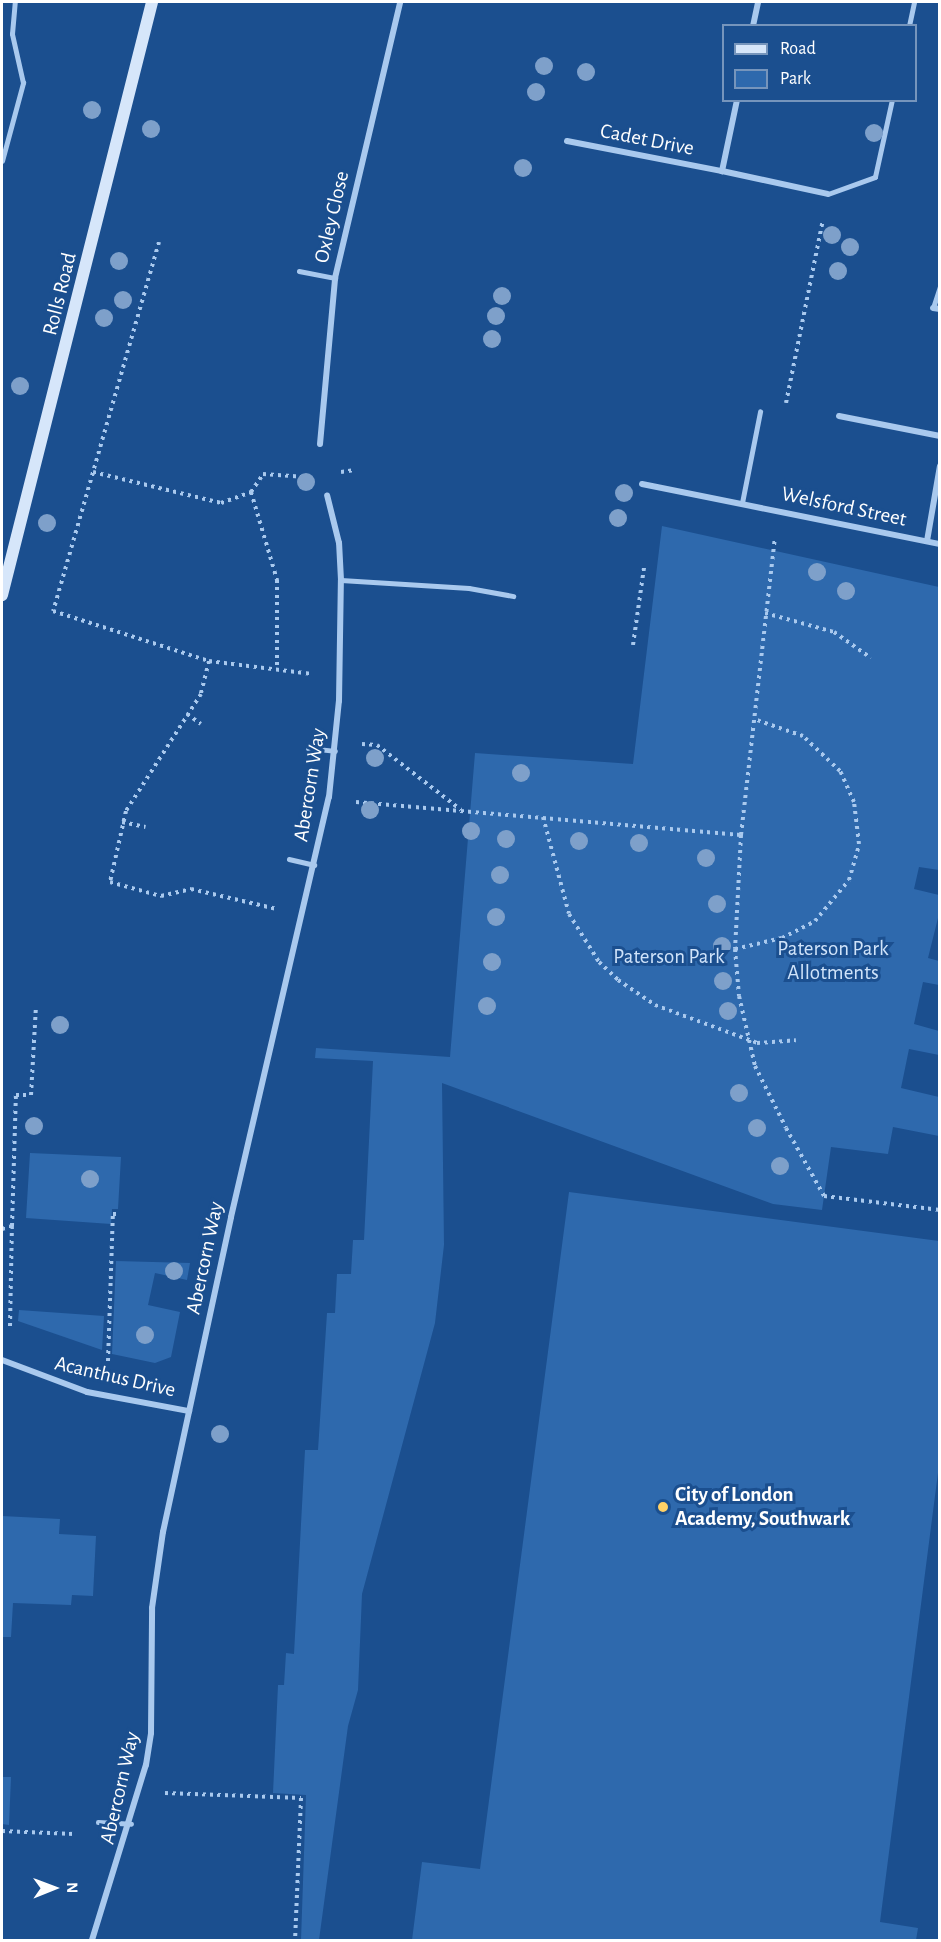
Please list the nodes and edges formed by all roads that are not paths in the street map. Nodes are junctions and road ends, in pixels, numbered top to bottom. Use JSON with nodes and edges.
{"nodes":[{"id":1,"x":15,"y":2,"type":"edge"},
{"id":2,"x":152,"y":2,"type":"edge"},
{"id":3,"x":400,"y":2,"type":"edge"},
{"id":4,"x":758,"y":2,"type":"edge"},
{"id":5,"x":915,"y":2,"type":"edge"},
{"id":6,"x":753,"y":24,"type":"edge"},
{"id":7,"x":910,"y":24,"type":"edge"},
{"id":8,"x":737,"y":102,"type":"edge"},
{"id":9,"x":892,"y":102,"type":"edge"},
{"id":10,"x":567,"y":141,"type":"dead end"},
{"id":11,"x":2,"y":161,"type":"edge"},
{"id":12,"x":722,"y":171,"type":"junction"},
{"id":13,"x":828,"y":194,"type":"joint"},
{"id":14,"x":299,"y":271,"type":"dead end"},
{"id":15,"x":334,"y":278,"type":"junction"},
{"id":16,"x":939,"y":287,"type":"edge"},
{"id":17,"x":936,"y":308,"type":"edge"},
{"id":18,"x":760,"y":412,"type":"dead end"},
{"id":19,"x":839,"y":416,"type":"dead end"},
{"id":20,"x":939,"y":435,"type":"edge"},
{"id":21,"x":320,"y":444,"type":"dead end"},
{"id":22,"x":939,"y":466,"type":"edge"},
{"id":23,"x":642,"y":484,"type":"dead end"},
{"id":24,"x":327,"y":495,"type":"dead end"},
{"id":25,"x":742,"y":503,"type":"junction"},
{"id":26,"x":927,"y":541,"type":"junction"},
{"id":27,"x":939,"y":544,"type":"edge"},
{"id":28,"x":341,"y":580,"type":"junction"},
{"id":29,"x":2,"y":595,"type":"edge"},
{"id":30,"x":513,"y":596,"type":"dead end"},
{"id":31,"x":308,"y":748,"type":"dead end"},
{"id":32,"x":335,"y":752,"type":"junction"},
{"id":33,"x":289,"y":859,"type":"dead end"},
{"id":34,"x":314,"y":865,"type":"junction"},
{"id":35,"x":2,"y":1360,"type":"edge"},
{"id":36,"x":189,"y":1411,"type":"junction"},
{"id":37,"x":98,"y":1822,"type":"dead end"},
{"id":38,"x":131,"y":1824,"type":"junction"},
{"id":39,"x":92,"y":1941,"type":"edge"}],
"edges":[{"from":1,"to":11,"type":"lane"},
{"from":2,"to":29,"type":"main road","name":"Rolls Road"},
{"from":3,"to":15,"type":"street","name":"Oxley Close"},
{"from":4,"to":6,"type":"street"},
{"from":5,"to":7,"type":"lane"},
{"from":8,"to":12,"type":"street"},
{"from":9,"to":13,"type":"lane"},
{"from":10,"to":12,"type":"street","name":"Cadet Drive"},
{"from":12,"to":13,"type":"street","name":"Cadet Drive"},
{"from":14,"to":15,"type":"lane"},
{"from":15,"to":21,"type":"street","name":"Oxley Close"},
{"from":16,"to":17,"type":"lane"},
{"from":18,"to":25,"type":"lane"},
{"from":19,"to":20,"type":"street"},
{"from":22,"to":26,"type":"street"},
{"from":23,"to":25,"type":"street","name":"Welsford Street"},
{"from":24,"to":28,"type":"street","name":"Abercorn Way"},
{"from":25,"to":26,"type":"street","name":"Welsford Street"},
{"from":26,"to":27,"type":"street","name":"Welsford Street"},
{"from":28,"to":30,"type":"lane"},
{"from":28,"to":32,"type":"street","name":"Abercorn Way"},
{"from":31,"to":32,"type":"lane"},
{"from":32,"to":34,"type":"street","name":"Abercorn Way"},
{"from":33,"to":34,"type":"lane"},
{"from":34,"to":36,"type":"street","name":"Abercorn Way"},
{"from":35,"to":36,"type":"street","name":"Acanthus Drive"},
{"from":36,"to":38,"type":"street","name":"Abercorn Way"},
{"from":37,"to":38,"type":"lane"},
{"from":38,"to":39,"type":"street","name":"Abercorn Way"}]}
